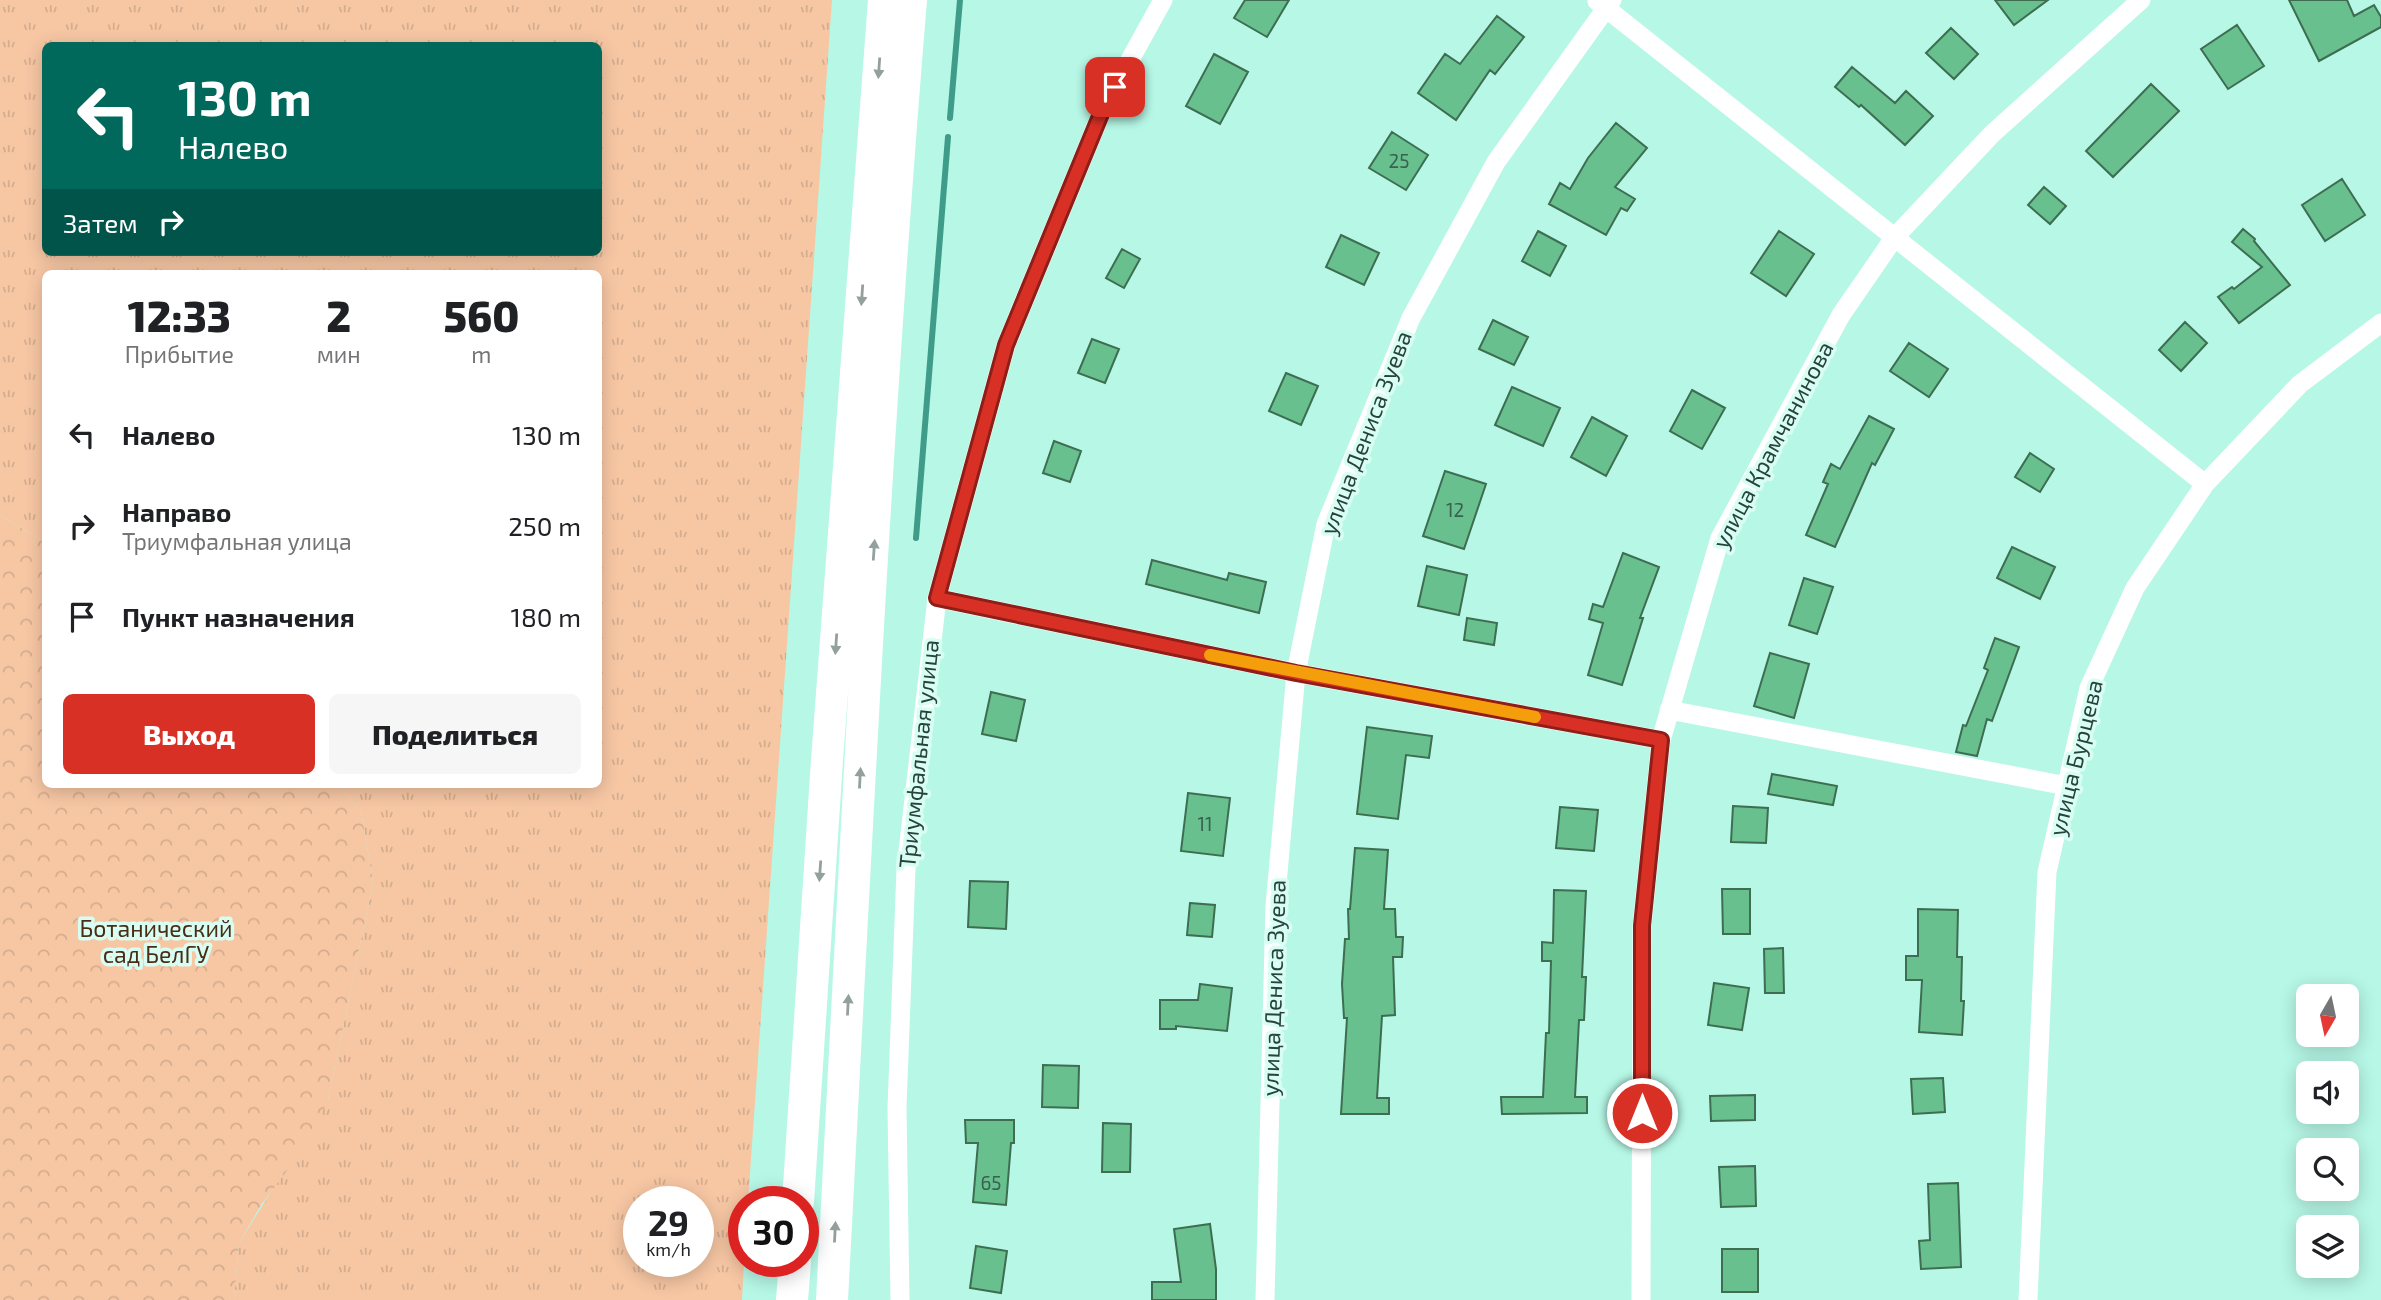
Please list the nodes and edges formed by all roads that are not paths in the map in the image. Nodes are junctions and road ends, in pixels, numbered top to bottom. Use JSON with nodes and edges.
{"nodes":[{"id":1,"x":884,"y":0,"type":"edge"},
{"id":2,"x":911,"y":0,"type":"edge"},
{"id":3,"x":1163,"y":0,"type":"edge"},
{"id":4,"x":2141,"y":0,"type":"edge"},
{"id":5,"x":1605,"y":2,"type":"edge"},
{"id":6,"x":1894,"y":238,"type":"junction"},
{"id":7,"x":2381,"y":323,"type":"edge"},
{"id":8,"x":2205,"y":484,"type":"junction"},
{"id":9,"x":937,"y":598,"type":"junction"},
{"id":10,"x":1296,"y":673,"type":"junction"},
{"id":11,"x":1669,"y":710,"type":"junction"},
{"id":12,"x":1661,"y":740,"type":"junction"},
{"id":13,"x":2067,"y":786,"type":"junction"},
{"id":14,"x":799,"y":1186,"type":"edge"},
{"id":15,"x":793,"y":1277,"type":"edge"},
{"id":16,"x":792,"y":1300,"type":"edge"},
{"id":17,"x":832,"y":1300,"type":"edge"},
{"id":18,"x":900,"y":1300,"type":"edge"},
{"id":19,"x":1265,"y":1300,"type":"edge"},
{"id":20,"x":1641,"y":1300,"type":"edge"},
{"id":21,"x":2028,"y":1300,"type":"edge"}],
"edges":[{"from":1,"to":14,"type":"main road","one_way":true},
{"from":17,"to":2,"type":"main road","one_way":true},
{"from":3,"to":9,"type":"street","name":"Триумфальная улица"},
{"from":4,"to":6,"type":"street","name":"улица Крамчанинова"},
{"from":5,"to":6,"type":"street"},
{"from":5,"to":10,"type":"street","name":"улица Дениса Зуева"},
{"from":6,"to":8,"type":"street"},
{"from":6,"to":11,"type":"street","name":"улица Крамчанинова"},
{"from":7,"to":8,"type":"street","name":"улица Бурцева"},
{"from":8,"to":13,"type":"street","name":"улица Бурцева"},
{"from":9,"to":10,"type":"street"},
{"from":9,"to":18,"type":"street","name":"Триумфальная улица"},
{"from":10,"to":12,"type":"street"},
{"from":10,"to":19,"type":"street","name":"улица Дениса Зуева"},
{"from":11,"to":12,"type":"street","name":"улица Крамчанинова"},
{"from":11,"to":13,"type":"street"},
{"from":12,"to":20,"type":"street","name":"улица Крамчанинова"},
{"from":13,"to":21,"type":"street","name":"улица Бурцева"},
{"from":15,"to":16,"type":"main road"}]}
